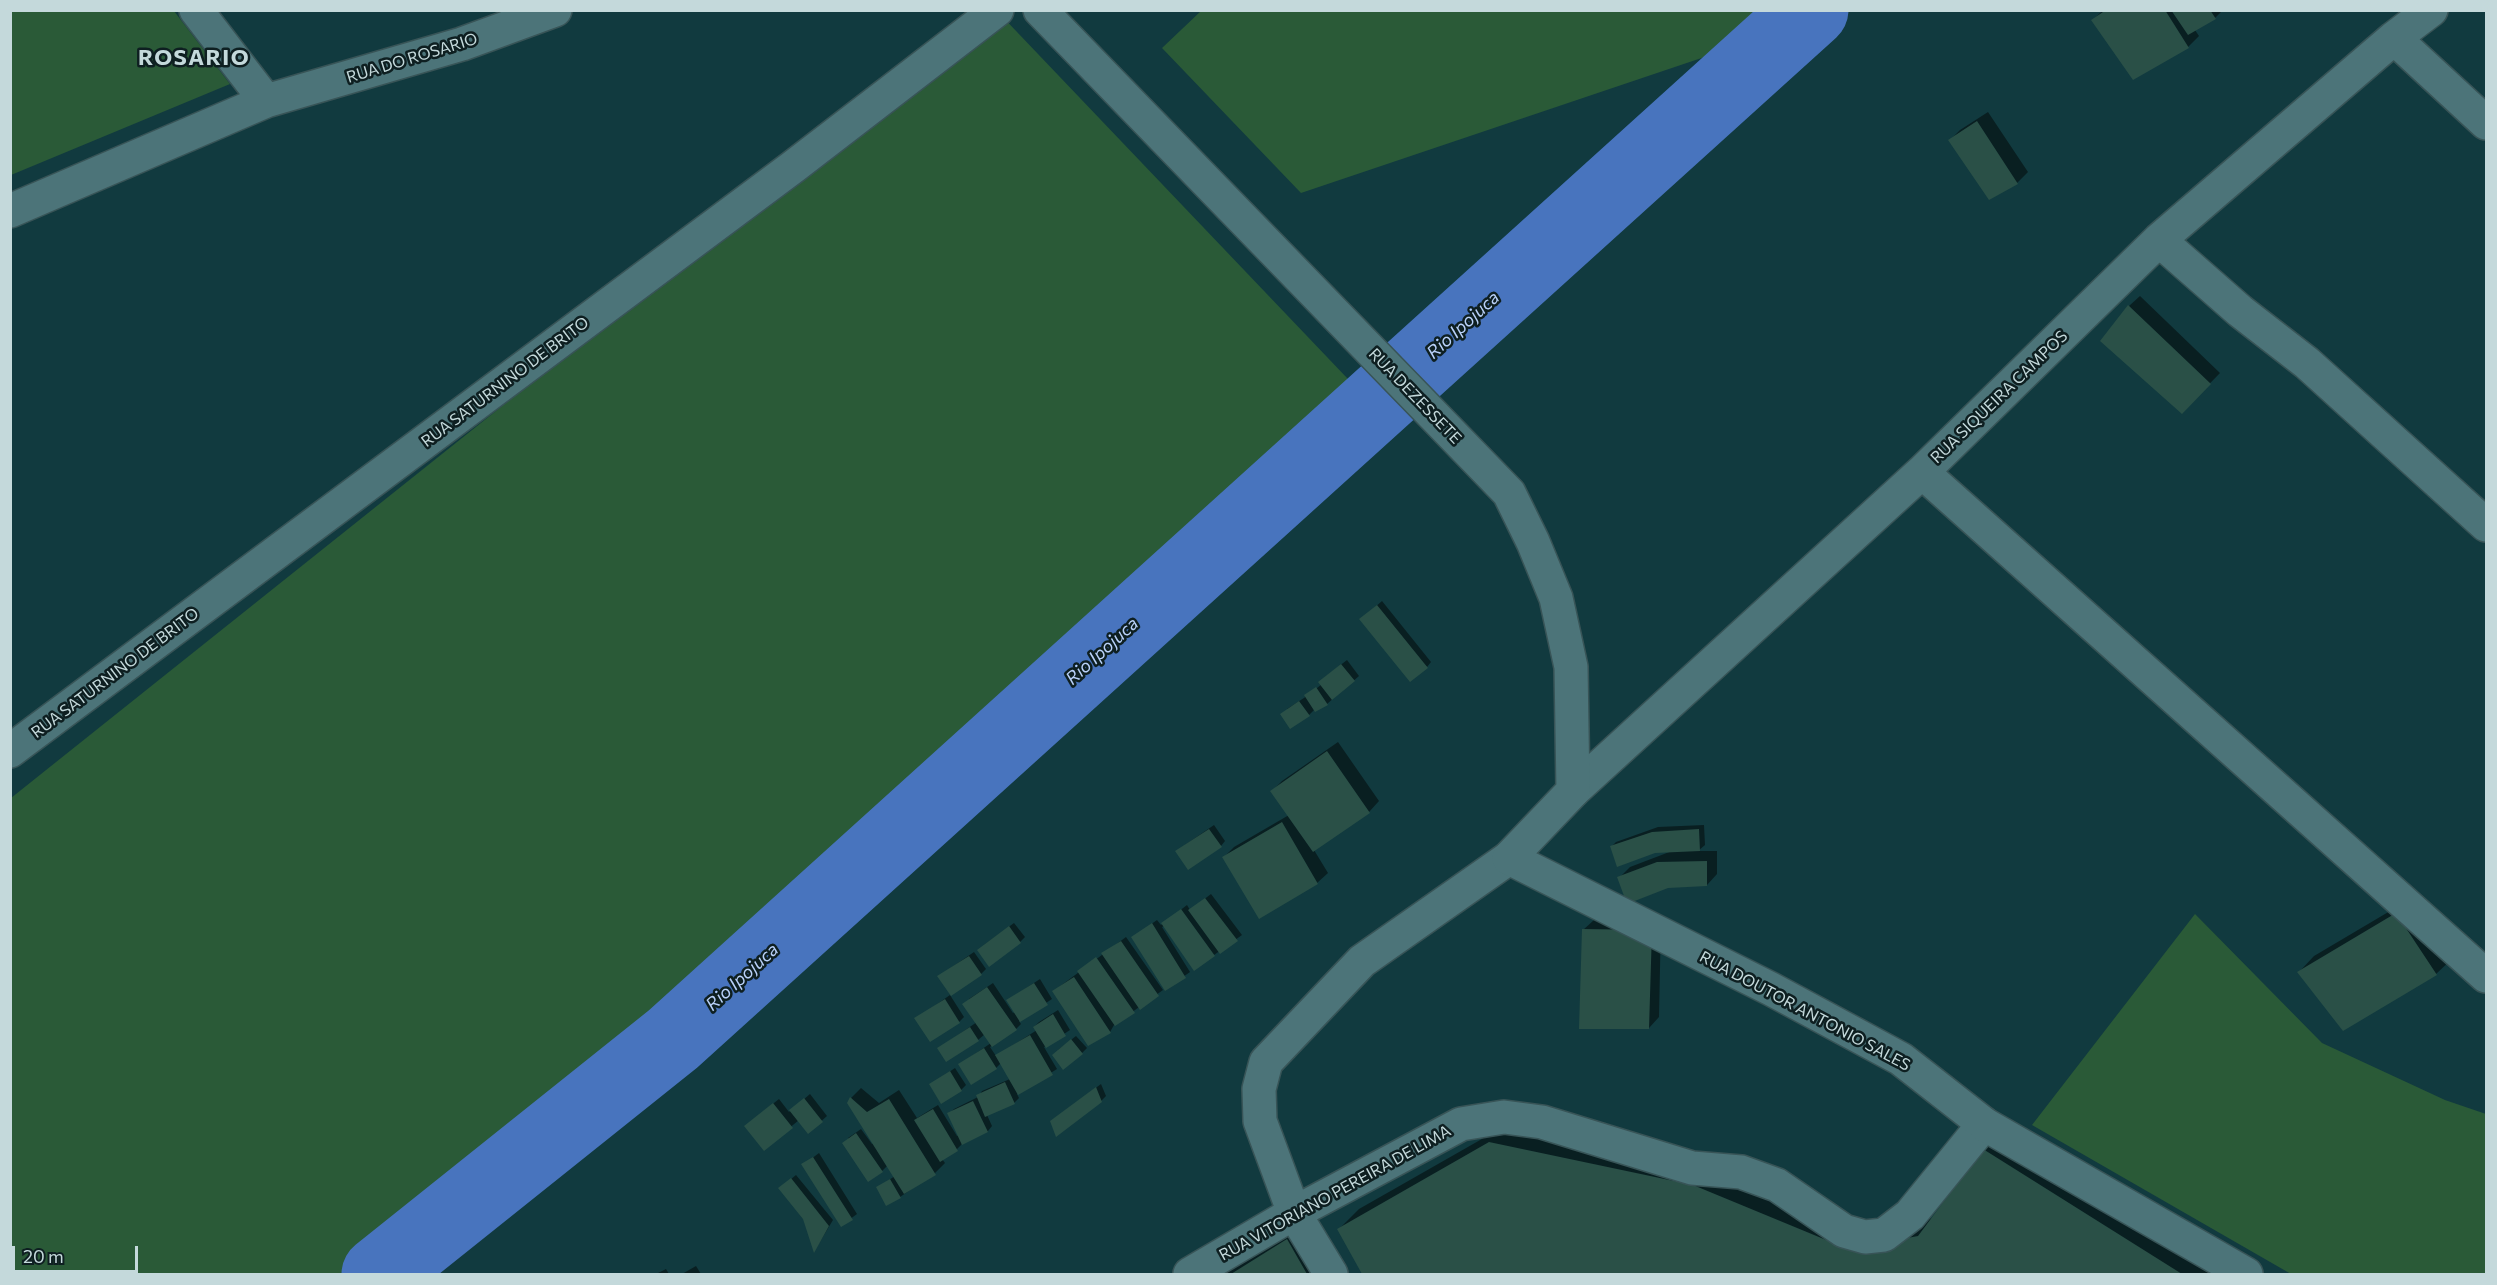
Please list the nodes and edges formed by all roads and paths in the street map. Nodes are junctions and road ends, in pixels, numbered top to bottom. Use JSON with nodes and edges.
{"nodes":[{"id":1,"x":196,"y":10,"type":"edge"},
{"id":2,"x":555,"y":10,"type":"edge"},
{"id":3,"x":997,"y":10,"type":"edge"},
{"id":4,"x":1040,"y":10,"type":"edge"},
{"id":5,"x":2431,"y":10,"type":"edge"},
{"id":6,"x":2394,"y":38,"type":"junction"},
{"id":7,"x":266,"y":101,"type":"junction"},
{"id":8,"x":2487,"y":123,"type":"edge"},
{"id":9,"x":10,"y":211,"type":"edge"},
{"id":10,"x":2159,"y":240,"type":"junction"},
{"id":11,"x":1922,"y":472,"type":"junction"},
{"id":12,"x":2487,"y":525,"type":"edge"},
{"id":13,"x":10,"y":751,"type":"edge"},
{"id":14,"x":1574,"y":790,"type":"junction"},
{"id":15,"x":1509,"y":858,"type":"junction"},
{"id":16,"x":2487,"y":976,"type":"edge"},
{"id":17,"x":1984,"y":1124,"type":"junction"},
{"id":18,"x":1294,"y":1213,"type":"junction"},
{"id":19,"x":1190,"y":1275,"type":"edge"},
{"id":20,"x":1331,"y":1275,"type":"edge"},
{"id":21,"x":2246,"y":1275,"type":"edge"}],
"edges":[{"from":1,"to":7,"type":"street"},
{"from":2,"to":7,"type":"street","name":"RUA DO ROSARIO"},
{"from":3,"to":13,"type":"street","name":"RUA SATURNINO DE BRITO"},
{"from":4,"to":14,"type":"street","name":"RUA DEZESSETE"},
{"from":5,"to":6,"type":"street","name":"RUA SIQUEIRA CAMPOS"},
{"from":6,"to":8,"type":"street"},
{"from":6,"to":10,"type":"street","name":"RUA SIQUEIRA CAMPOS"},
{"from":7,"to":9,"type":"street","name":"RUA DO ROSARIO"},
{"from":10,"to":11,"type":"street","name":"RUA SIQUEIRA CAMPOS"},
{"from":10,"to":12,"type":"street"},
{"from":11,"to":14,"type":"street","name":"RUA SIQUEIRA CAMPOS"},
{"from":11,"to":16,"type":"street"},
{"from":14,"to":15,"type":"street"},
{"from":15,"to":17,"type":"street","name":"RUA DOUTOR ANTONIO SALES"},
{"from":15,"to":18,"type":"street"},
{"from":17,"to":18,"type":"street","name":"RUA VITORIANO PEREIRA DE LIMA"},
{"from":17,"to":21,"type":"street","name":"RUA DOUTOR ANTONIO SALES"},
{"from":18,"to":19,"type":"street","name":"RUA VITORIANO PEREIRA DE LIMA"},
{"from":18,"to":20,"type":"street"}]}
